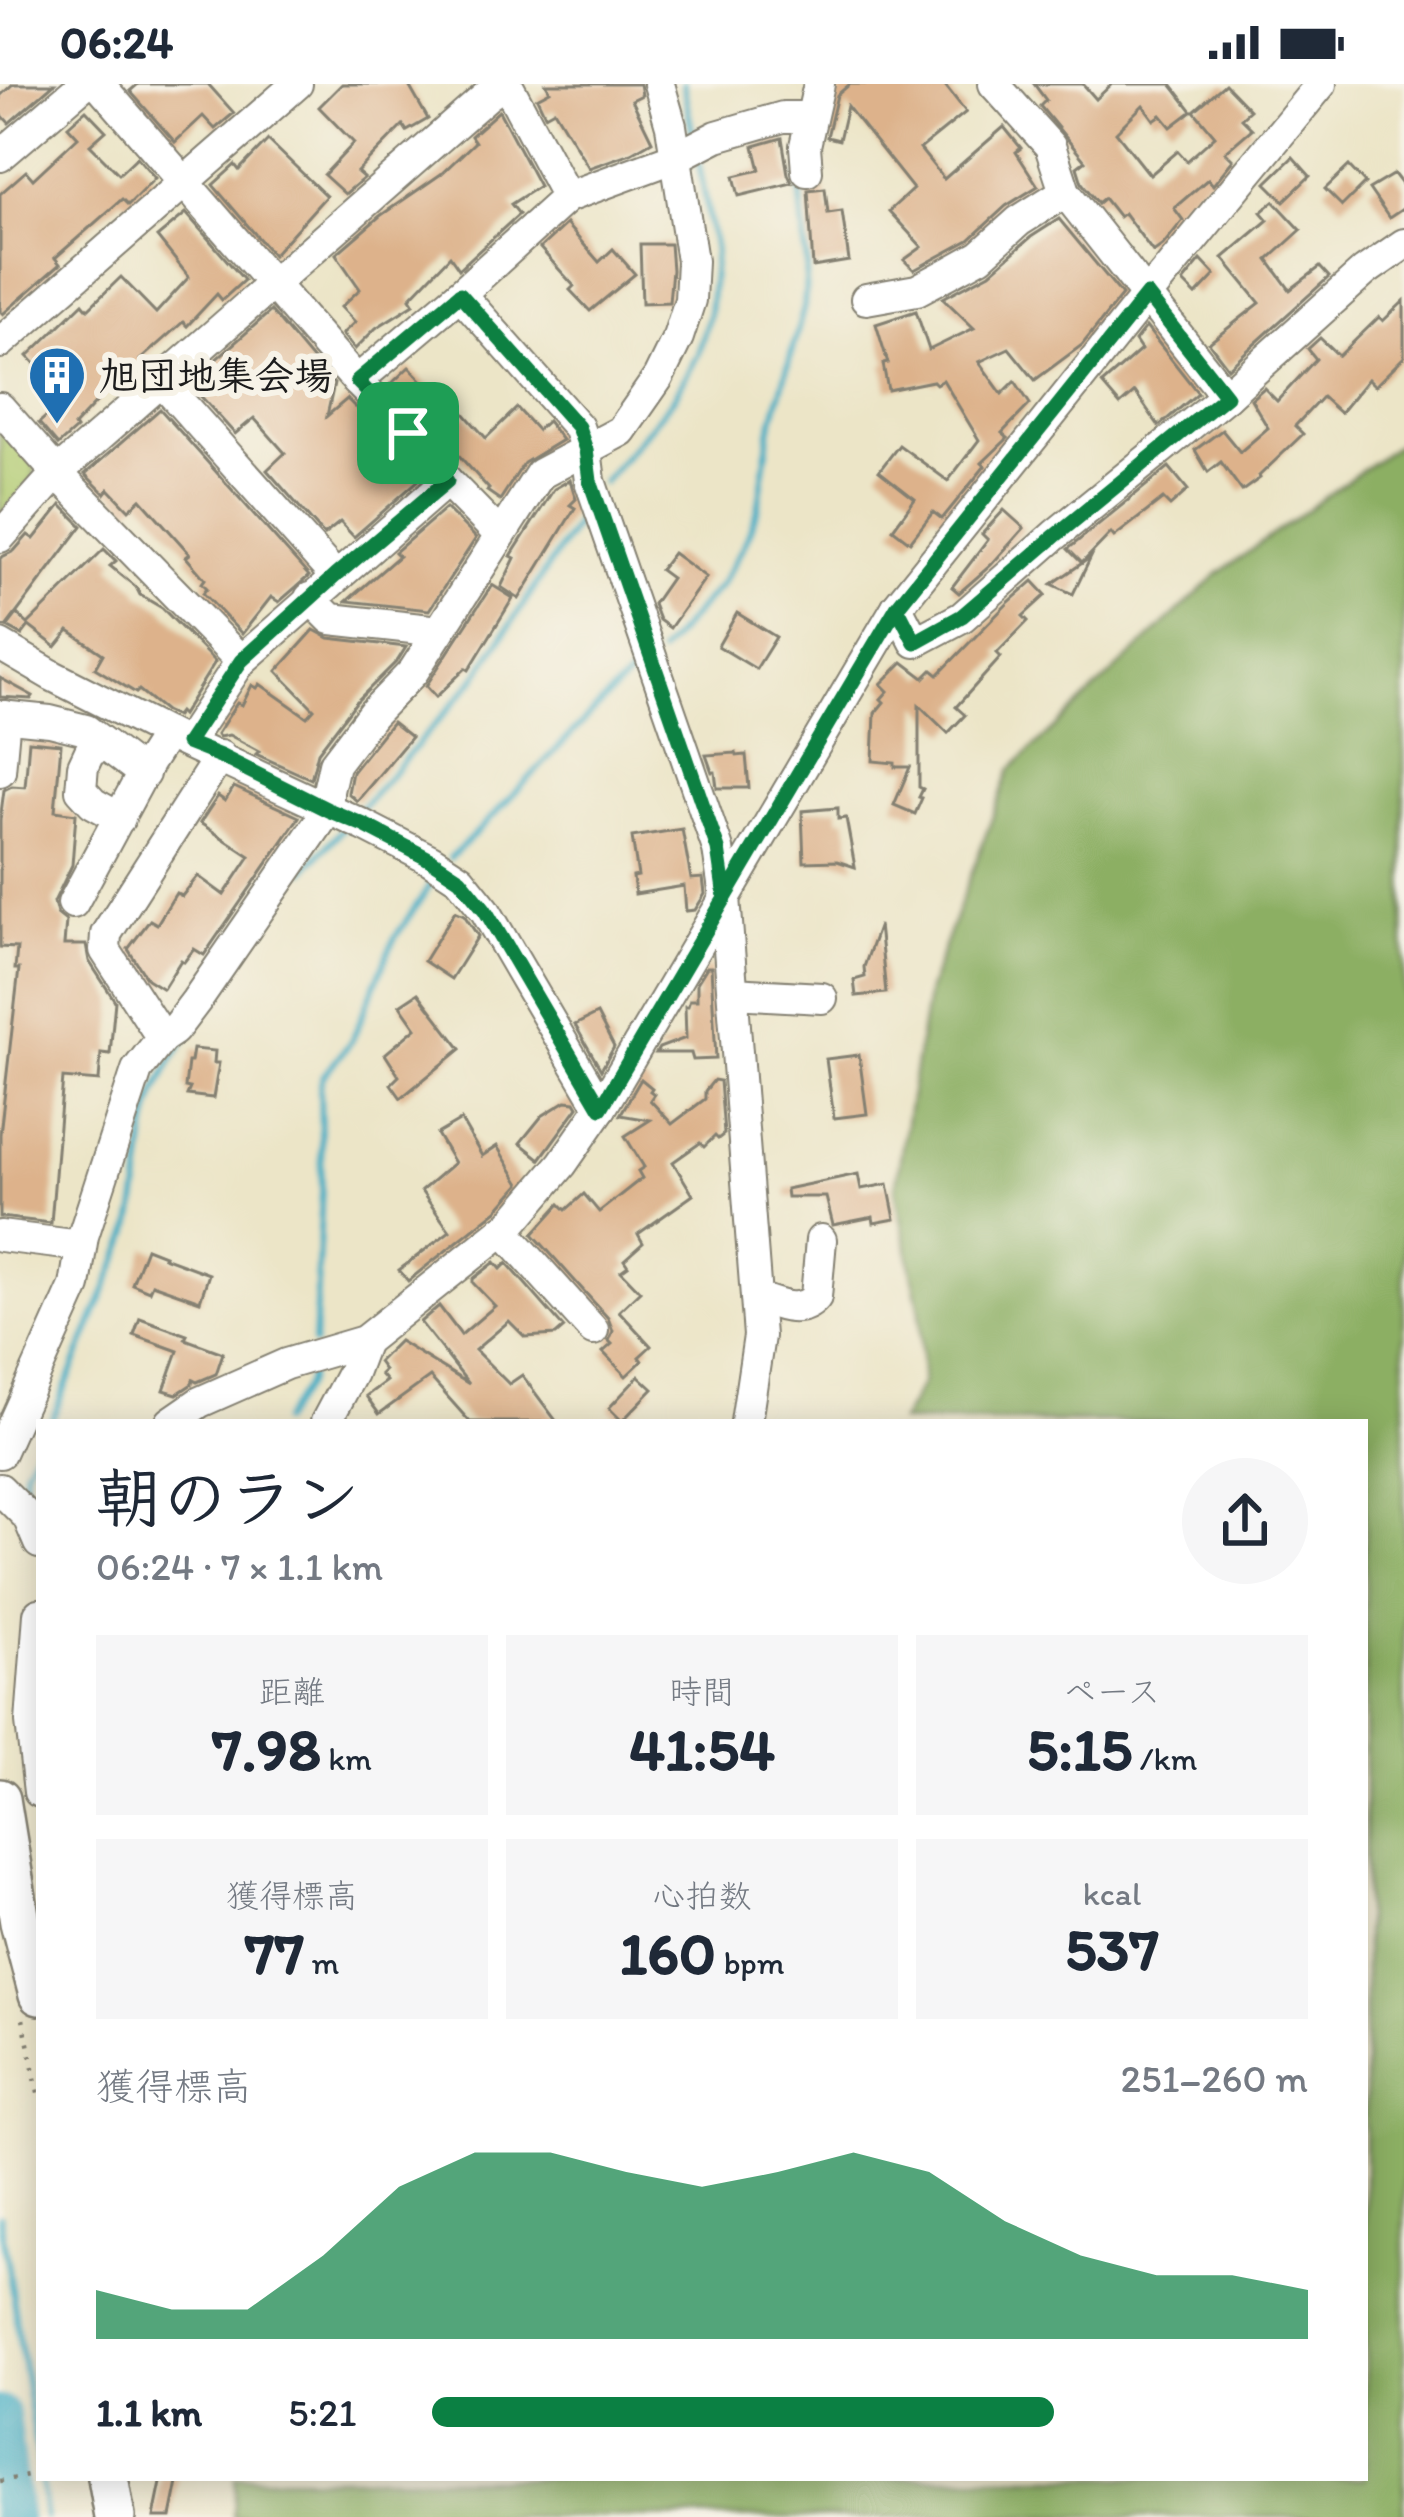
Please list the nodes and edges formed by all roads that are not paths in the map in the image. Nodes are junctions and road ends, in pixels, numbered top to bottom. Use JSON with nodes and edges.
{"nodes":[{"id":1,"x":84,"y":84,"type":"edge"},
{"id":2,"x":99,"y":84,"type":"edge"},
{"id":3,"x":297,"y":84,"type":"edge"},
{"id":4,"x":506,"y":84,"type":"edge"},
{"id":5,"x":659,"y":84,"type":"edge"},
{"id":6,"x":820,"y":84,"type":"edge"},
{"id":7,"x":994,"y":84,"type":"edge"},
{"id":8,"x":1321,"y":84,"type":"edge"},
{"id":9,"x":800,"y":117,"type":"junction"},
{"id":10,"x":689,"y":150,"type":"junction"},
{"id":11,"x":0,"y":156,"type":"edge"},
{"id":12,"x":807,"y":171,"type":"dead end"},
{"id":13,"x":185,"y":182,"type":"junction"},
{"id":14,"x":1065,"y":192,"type":"junction"},
{"id":15,"x":566,"y":197,"type":"junction"},
{"id":16,"x":1404,"y":244,"type":"edge"},
{"id":17,"x":273,"y":282,"type":"junction"},
{"id":18,"x":460,"y":294,"type":"junction"},
{"id":19,"x":1147,"y":295,"type":"junction"},
{"id":20,"x":866,"y":299,"type":"dead end"},
{"id":21,"x":0,"y":343,"type":"edge"},
{"id":22,"x":161,"y":381,"type":"junction"},
{"id":23,"x":357,"y":381,"type":"junction"},
{"id":24,"x":1226,"y":396,"type":"junction"},
{"id":25,"x":0,"y":408,"type":"edge"},
{"id":26,"x":57,"y":473,"type":"junction"},
{"id":27,"x":592,"y":478,"type":"junction"},
{"id":28,"x":447,"y":481,"type":"junction"},
{"id":29,"x":500,"y":536,"type":"junction"},
{"id":30,"x":0,"y":537,"type":"edge"},
{"id":31,"x":335,"y":576,"type":"junction"},
{"id":32,"x":310,"y":598,"type":"junction"},
{"id":33,"x":897,"y":607,"type":"junction"},
{"id":34,"x":439,"y":631,"type":"junction"},
{"id":35,"x":0,"y":645,"type":"edge"},
{"id":36,"x":241,"y":661,"type":"junction"},
{"id":37,"x":3,"y":716,"type":"edge"},
{"id":38,"x":177,"y":739,"type":"junction"},
{"id":39,"x":106,"y":746,"type":"junction"},
{"id":40,"x":220,"y":756,"type":"junction"},
{"id":41,"x":0,"y":770,"type":"edge"},
{"id":42,"x":144,"y":774,"type":"junction"},
{"id":43,"x":328,"y":810,"type":"junction"},
{"id":44,"x":120,"y":818,"type":"junction"},
{"id":45,"x":725,"y":897,"type":"junction"},
{"id":46,"x":73,"y":903,"type":"dead end"},
{"id":47,"x":733,"y":993,"type":"junction"},
{"id":48,"x":822,"y":998,"type":"dead end"},
{"id":49,"x":162,"y":1037,"type":"junction"},
{"id":50,"x":601,"y":1108,"type":"junction"},
{"id":51,"x":503,"y":1230,"type":"junction"},
{"id":52,"x":0,"y":1236,"type":"edge"},
{"id":53,"x":820,"y":1240,"type":"dead end"},
{"id":54,"x":81,"y":1246,"type":"junction"},
{"id":55,"x":756,"y":1297,"type":"junction"},
{"id":56,"x":593,"y":1330,"type":"dead end"},
{"id":57,"x":364,"y":1341,"type":"junction"},
{"id":58,"x":175,"y":1419,"type":"edge"},
{"id":59,"x":328,"y":1419,"type":"edge"},
{"id":60,"x":746,"y":1419,"type":"edge"},
{"id":61,"x":0,"y":1454,"type":"edge"},
{"id":62,"x":0,"y":1490,"type":"edge"},
{"id":63,"x":35,"y":1524,"type":"edge"},
{"id":64,"x":36,"y":1652,"type":"edge"},
{"id":65,"x":36,"y":1766,"type":"edge"},
{"id":66,"x":0,"y":1798,"type":"edge"},
{"id":67,"x":36,"y":1983,"type":"edge"},
{"id":68,"x":109,"y":2481,"type":"edge"},
{"id":69,"x":115,"y":2517,"type":"edge"}],
"edges":[{"from":1,"to":11,"type":"street"},
{"from":2,"to":13,"type":"street"},
{"from":3,"to":13,"type":"street"},
{"from":4,"to":15,"type":"street"},
{"from":4,"to":17,"type":"street"},
{"from":5,"to":10,"type":"street"},
{"from":6,"to":9,"type":"street"},
{"from":7,"to":14,"type":"street"},
{"from":8,"to":19,"type":"street"},
{"from":9,"to":10,"type":"street"},
{"from":9,"to":12,"type":"street"},
{"from":10,"to":15,"type":"street"},
{"from":10,"to":27,"type":"street"},
{"from":13,"to":17,"type":"street"},
{"from":13,"to":21,"type":"street"},
{"from":14,"to":19,"type":"street"},
{"from":14,"to":20,"type":"street"},
{"from":15,"to":18,"type":"street"},
{"from":16,"to":24,"type":"street"},
{"from":17,"to":22,"type":"street"},
{"from":17,"to":23,"type":"street"},
{"from":18,"to":23,"type":"street"},
{"from":18,"to":27,"type":"street"},
{"from":19,"to":24,"type":"street"},
{"from":19,"to":33,"type":"street"},
{"from":22,"to":26,"type":"street"},
{"from":22,"to":31,"type":"street"},
{"from":23,"to":28,"type":"street"},
{"from":24,"to":33,"type":"street"},
{"from":25,"to":26,"type":"street"},
{"from":26,"to":30,"type":"street"},
{"from":26,"to":36,"type":"street"},
{"from":27,"to":29,"type":"street"},
{"from":27,"to":45,"type":"street"},
{"from":28,"to":29,"type":"street"},
{"from":28,"to":31,"type":"street"},
{"from":29,"to":34,"type":"street"},
{"from":31,"to":32,"type":"street"},
{"from":32,"to":34,"type":"street"},
{"from":32,"to":36,"type":"street"},
{"from":33,"to":45,"type":"street"},
{"from":34,"to":43,"type":"street"},
{"from":35,"to":38,"type":"street"},
{"from":36,"to":38,"type":"street"},
{"from":37,"to":39,"type":"street"},
{"from":37,"to":41,"type":"street"},
{"from":38,"to":40,"type":"street"},
{"from":38,"to":42,"type":"street"},
{"from":39,"to":42,"type":"street"},
{"from":39,"to":44,"type":"street"},
{"from":40,"to":43,"type":"street"},
{"from":40,"to":49,"type":"street"},
{"from":42,"to":44,"type":"street"},
{"from":43,"to":49,"type":"street"},
{"from":43,"to":50,"type":"street"},
{"from":44,"to":46,"type":"street"},
{"from":45,"to":47,"type":"street"},
{"from":45,"to":50,"type":"street"},
{"from":47,"to":48,"type":"street"},
{"from":47,"to":55,"type":"street"},
{"from":49,"to":54,"type":"street"},
{"from":50,"to":51,"type":"street"},
{"from":51,"to":56,"type":"street"},
{"from":51,"to":57,"type":"street"},
{"from":52,"to":54,"type":"street"},
{"from":53,"to":55,"type":"street"},
{"from":54,"to":61,"type":"street"},
{"from":55,"to":60,"type":"street"},
{"from":57,"to":58,"type":"street"},
{"from":57,"to":59,"type":"street"},
{"from":62,"to":63,"type":"street"},
{"from":64,"to":65,"type":"street"},
{"from":66,"to":67,"type":"main road"},
{"from":68,"to":69,"type":"main road"}]}
